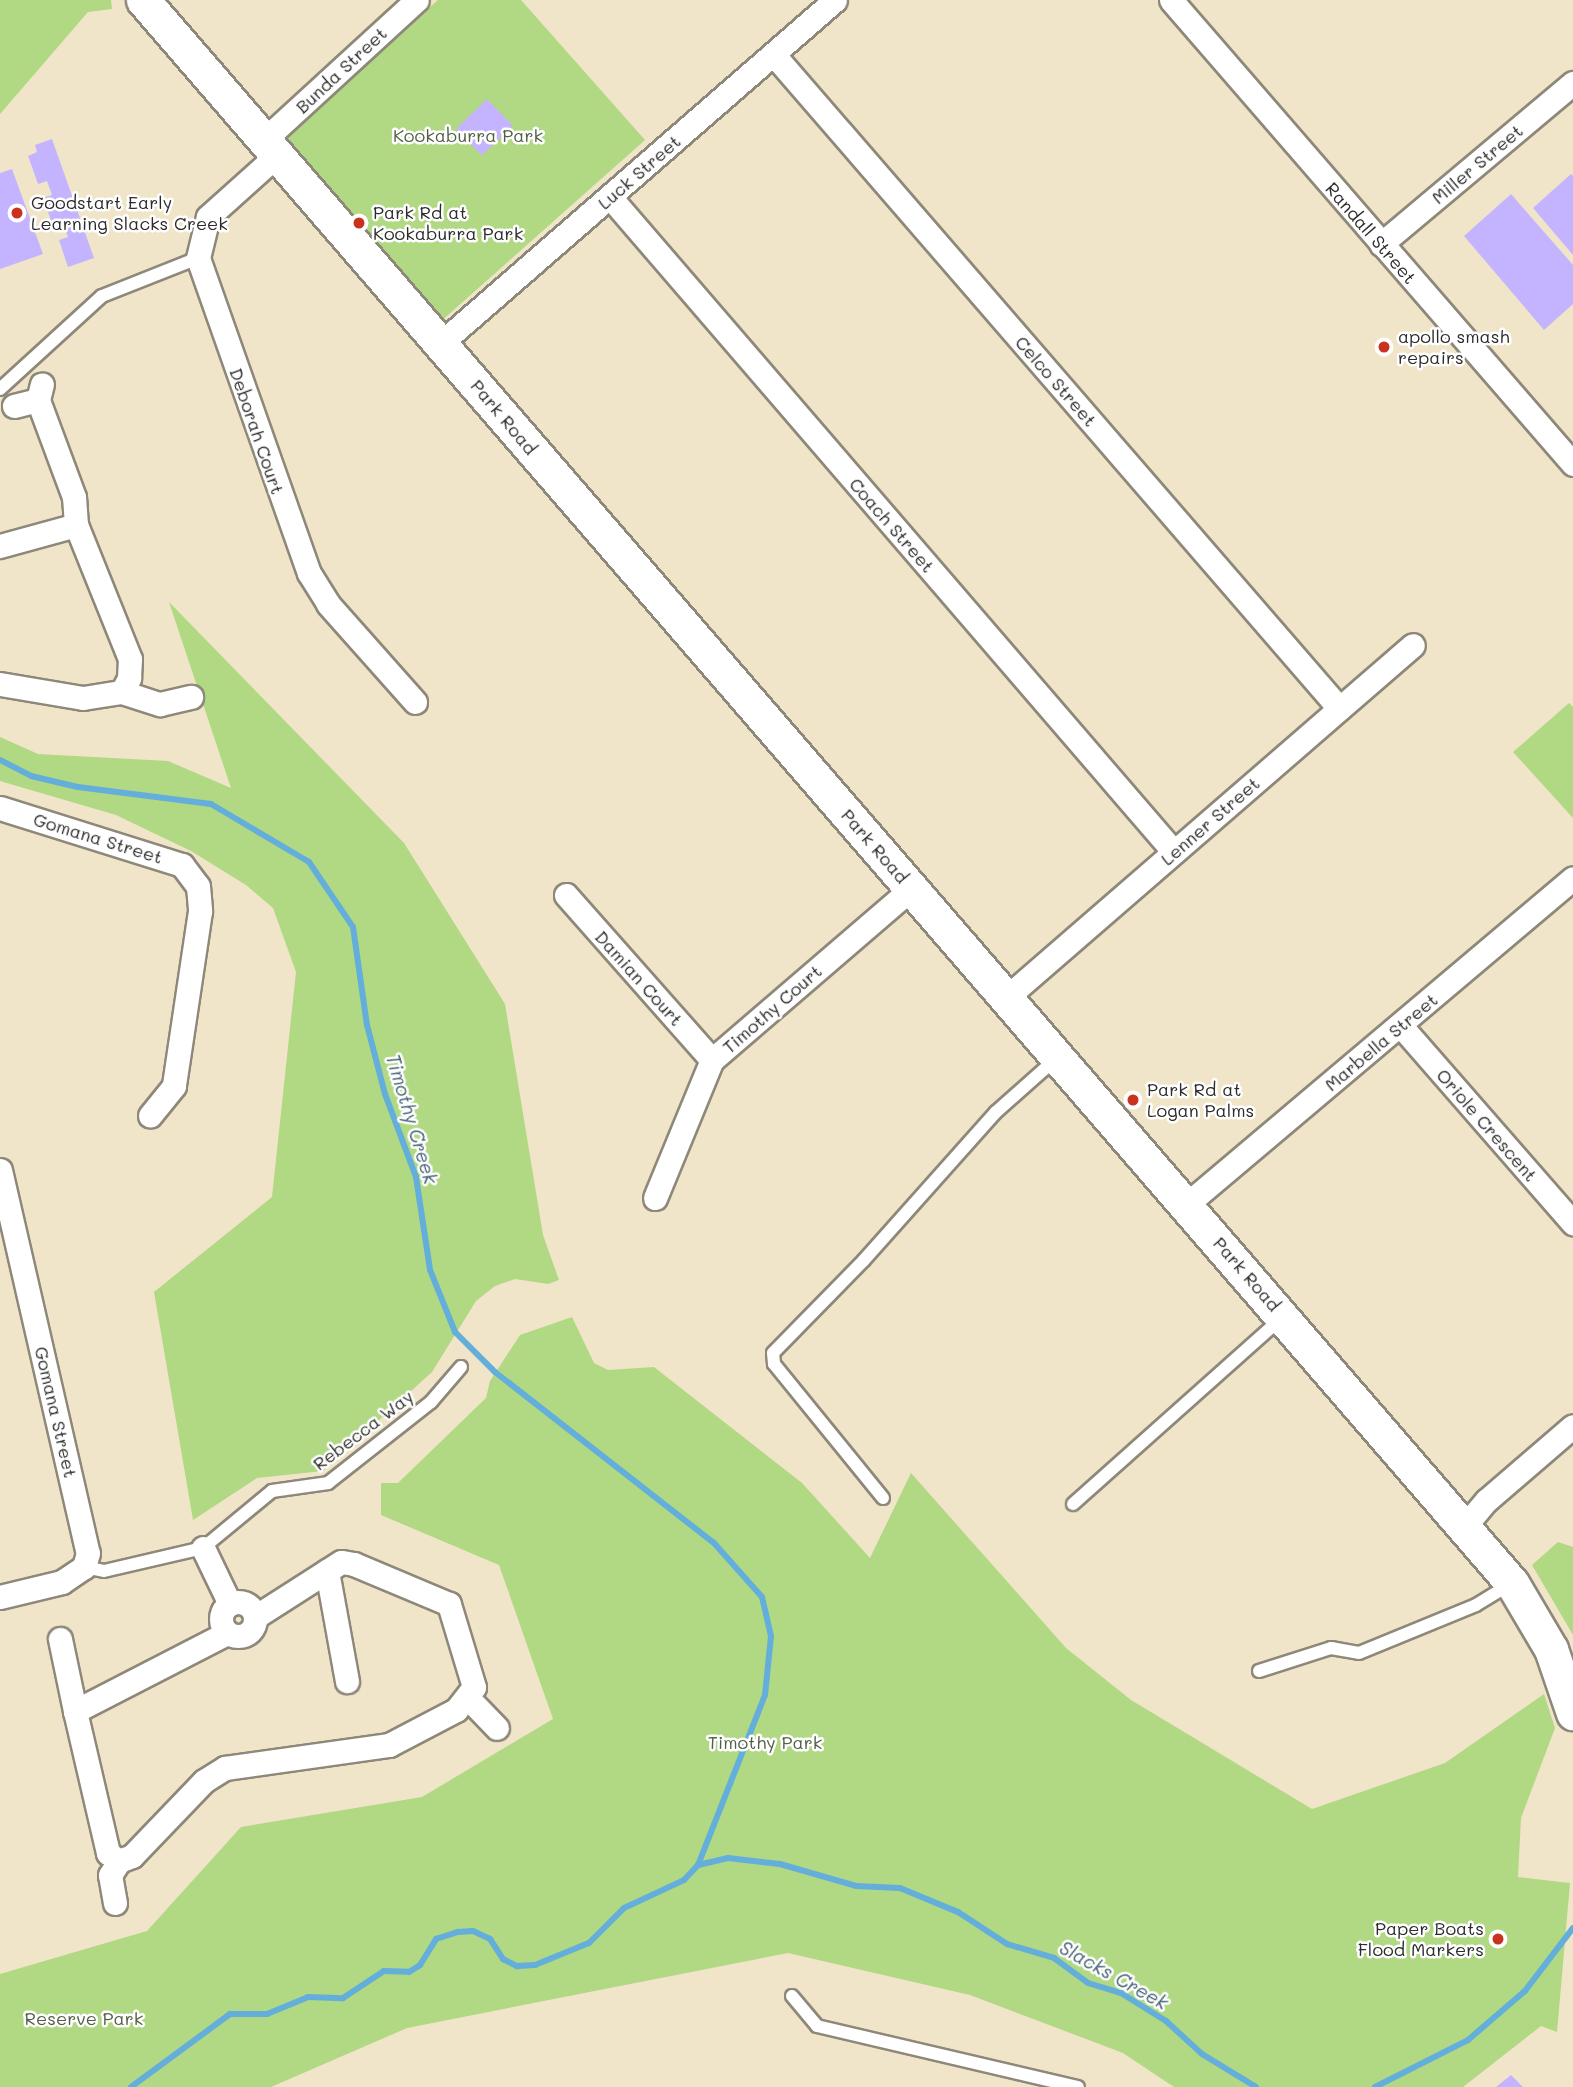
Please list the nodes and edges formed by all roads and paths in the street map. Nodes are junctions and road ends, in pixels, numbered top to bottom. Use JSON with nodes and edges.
{"nodes":[{"id":1,"x":144,"y":0,"type":"edge"},
{"id":2,"x":417,"y":0,"type":"edge"},
{"id":3,"x":835,"y":0,"type":"edge"},
{"id":4,"x":1171,"y":0,"type":"edge"},
{"id":5,"x":774,"y":55,"type":"junction"},
{"id":6,"x":1573,"y":83,"type":"edge"},
{"id":7,"x":271,"y":147,"type":"junction"},
{"id":8,"x":610,"y":197,"type":"junction"},
{"id":9,"x":1381,"y":244,"type":"junction"},
{"id":10,"x":198,"y":258,"type":"junction"},
{"id":11,"x":441,"y":343,"type":"junction"},
{"id":12,"x":7,"y":397,"type":"edge"},
{"id":13,"x":1573,"y":464,"type":"edge"},
{"id":14,"x":76,"y":525,"type":"junction"},
{"id":15,"x":0,"y":546,"type":"edge"},
{"id":16,"x":1413,"y":645,"type":"dead end"},
{"id":17,"x":0,"y":684,"type":"edge"},
{"id":18,"x":122,"y":692,"type":"junction"},
{"id":19,"x":191,"y":697,"type":"dead end"},
{"id":20,"x":415,"y":702,"type":"dead end"},
{"id":21,"x":1339,"y":708,"type":"junction"},
{"id":22,"x":0,"y":808,"type":"edge"},
{"id":23,"x":1174,"y":852,"type":"junction"},
{"id":24,"x":1573,"y":878,"type":"edge"},
{"id":25,"x":912,"y":888,"type":"junction"},
{"id":26,"x":566,"y":895,"type":"dead end"},
{"id":27,"x":1007,"y":997,"type":"junction"},
{"id":28,"x":1401,"y":1026,"type":"junction"},
{"id":29,"x":1058,"y":1057,"type":"junction"},
{"id":30,"x":712,"y":1060,"type":"junction"},
{"id":31,"x":150,"y":1116,"type":"dead end"},
{"id":32,"x":0,"y":1170,"type":"edge"},
{"id":33,"x":655,"y":1198,"type":"dead end"},
{"id":34,"x":1187,"y":1204,"type":"junction"},
{"id":35,"x":1573,"y":1223,"type":"edge"},
{"id":36,"x":1284,"y":1317,"type":"junction"},
{"id":37,"x":461,"y":1367,"type":"dead end"},
{"id":38,"x":1573,"y":1426,"type":"edge"},
{"id":39,"x":883,"y":1498,"type":"dead end"},
{"id":40,"x":1073,"y":1504,"type":"dead end"},
{"id":41,"x":1464,"y":1527,"type":"junction"},
{"id":42,"x":204,"y":1548,"type":"junction"},
{"id":43,"x":84,"y":1567,"type":"junction"},
{"id":44,"x":327,"y":1571,"type":"junction"},
{"id":45,"x":1512,"y":1583,"type":"junction"},
{"id":46,"x":0,"y":1597,"type":"edge"},
{"id":47,"x":230,"y":1604,"type":"junction"},
{"id":48,"x":255,"y":1617,"type":"junction"},
{"id":49,"x":227,"y":1633,"type":"junction"},
{"id":50,"x":61,"y":1639,"type":"dead end"},
{"id":51,"x":1259,"y":1671,"type":"dead end"},
{"id":52,"x":347,"y":1681,"type":"dead end"},
{"id":53,"x":469,"y":1699,"type":"junction"},
{"id":54,"x":75,"y":1711,"type":"junction"},
{"id":55,"x":1573,"y":1713,"type":"edge"},
{"id":56,"x":497,"y":1728,"type":"dead end"},
{"id":57,"x":119,"y":1861,"type":"junction"},
{"id":58,"x":115,"y":1903,"type":"dead end"},
{"id":59,"x":792,"y":1996,"type":"dead end"},
{"id":60,"x":1077,"y":2087,"type":"edge"}],
"edges":[{"from":1,"to":7,"type":"street","name":"Park Road"},
{"from":2,"to":7,"type":"street","name":"Bunda Street"},
{"from":3,"to":5,"type":"street","name":"Luck Street"},
{"from":4,"to":9,"type":"street","name":"Randall Street"},
{"from":5,"to":8,"type":"street","name":"Luck Street"},
{"from":5,"to":21,"type":"street","name":"Celco Street"},
{"from":6,"to":9,"type":"street","name":"Miller Street"},
{"from":7,"to":10,"type":"street","name":"Deborah Court"},
{"from":7,"to":11,"type":"street","name":"Park Road"},
{"from":8,"to":11,"type":"street","name":"Luck Street"},
{"from":8,"to":23,"type":"street","name":"Coach Street"},
{"from":9,"to":13,"type":"street","name":"Randall Street"},
{"from":10,"to":12,"type":"lane"},
{"from":10,"to":20,"type":"street","name":"Deborah Court"},
{"from":11,"to":25,"type":"street","name":"Park Road"},
{"from":12,"to":14,"type":"street"},
{"from":14,"to":15,"type":"street"},
{"from":14,"to":18,"type":"street"},
{"from":16,"to":21,"type":"street","name":"Lenner Street"},
{"from":17,"to":18,"type":"street"},
{"from":18,"to":19,"type":"street"},
{"from":21,"to":23,"type":"street","name":"Lenner Street"},
{"from":22,"to":31,"type":"street","name":"Gomana Street"},
{"from":23,"to":27,"type":"street","name":"Lenner Street"},
{"from":24,"to":28,"type":"street","name":"Marbella Street"},
{"from":25,"to":27,"type":"street","name":"Park Road"},
{"from":25,"to":30,"type":"street","name":"Timothy Court"},
{"from":26,"to":30,"type":"street","name":"Damian Court"},
{"from":27,"to":29,"type":"street","name":"Park Road"},
{"from":28,"to":34,"type":"street","name":"Marbella Street"},
{"from":28,"to":35,"type":"street","name":"Oriole Crescent"},
{"from":29,"to":34,"type":"street","name":"Park Road"},
{"from":29,"to":39,"type":"lane"},
{"from":30,"to":33,"type":"street","name":"Timothy Court"},
{"from":32,"to":43,"type":"street","name":"Gomana Street"},
{"from":34,"to":36,"type":"street","name":"Park Road"},
{"from":36,"to":40,"type":"lane"},
{"from":36,"to":41,"type":"street","name":"Park Road"},
{"from":37,"to":42,"type":"lane","name":"Rebecca Way"},
{"from":38,"to":41,"type":"street"},
{"from":41,"to":45,"type":"street","name":"Park Road"},
{"from":42,"to":43,"type":"lane","name":"Rebecca Way"},
{"from":42,"to":47,"type":"street"},
{"from":43,"to":46,"type":"street"},
{"from":44,"to":48,"type":"street"},
{"from":44,"to":52,"type":"street"},
{"from":44,"to":53,"type":"street"},
{"from":45,"to":51,"type":"lane"},
{"from":45,"to":55,"type":"street","name":"Park Road"},
{"from":47,"to":48,"type":"street"},
{"from":47,"to":49,"type":"street"},
{"from":48,"to":49,"type":"street"},
{"from":49,"to":54,"type":"street"},
{"from":50,"to":54,"type":"street"},
{"from":53,"to":56,"type":"street"},
{"from":53,"to":57,"type":"street"},
{"from":54,"to":57,"type":"street"},
{"from":57,"to":58,"type":"street"},
{"from":59,"to":60,"type":"lane"}]}
